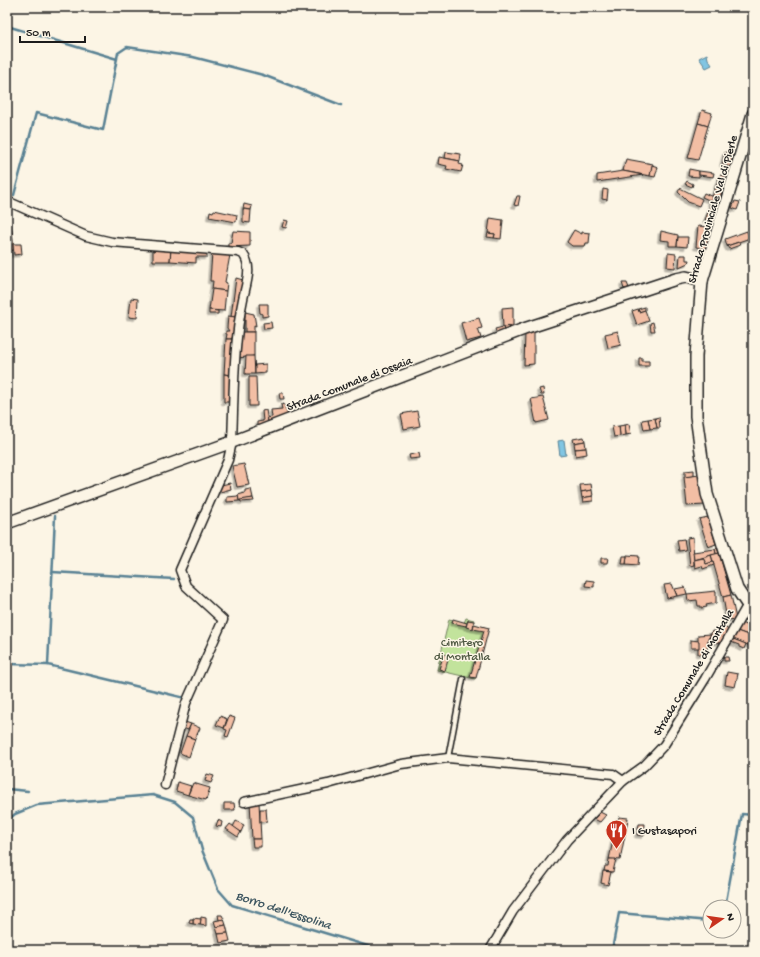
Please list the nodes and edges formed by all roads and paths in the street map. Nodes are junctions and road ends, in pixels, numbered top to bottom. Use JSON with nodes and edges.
{"nodes":[{"id":1,"x":753,"y":114,"type":"edge"},
{"id":2,"x":7,"y":201,"type":"edge"},
{"id":3,"x":702,"y":281,"type":"junction"},
{"id":4,"x":232,"y":442,"type":"junction"},
{"id":5,"x":7,"y":523,"type":"edge"},
{"id":6,"x":750,"y":610,"type":"edge"},
{"id":7,"x":463,"y":679,"type":"dead end"},
{"id":8,"x":448,"y":758,"type":"junction"},
{"id":9,"x":623,"y":781,"type":"junction"},
{"id":10,"x":165,"y":785,"type":"dead end"},
{"id":11,"x":244,"y":802,"type":"dead end"},
{"id":12,"x":490,"y":950,"type":"edge"}],
"edges":[{"from":1,"to":3,"type":"street","name":"Strada Provinciale Val di Pierle"},
{"from":2,"to":4,"type":"street"},
{"from":3,"to":4,"type":"street","name":"Strada Comunale di Ossaia"},
{"from":3,"to":6,"type":"street","name":"Strada Provinciale Val di Pierle"},
{"from":4,"to":5,"type":"street","name":"Strada Comunale di Ossaia"},
{"from":4,"to":10,"type":"street"},
{"from":6,"to":9,"type":"street","name":"Strada Comunale di Montalla"},
{"from":7,"to":8,"type":"lane"},
{"from":8,"to":9,"type":"street"},
{"from":8,"to":11,"type":"street"},
{"from":9,"to":12,"type":"street","name":"Strada Comunale di Montalla"}]}
